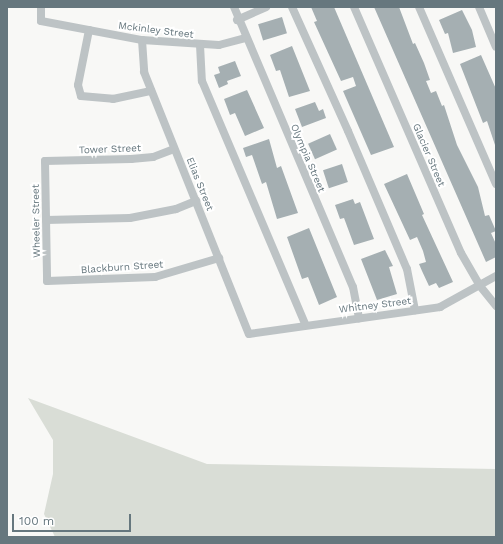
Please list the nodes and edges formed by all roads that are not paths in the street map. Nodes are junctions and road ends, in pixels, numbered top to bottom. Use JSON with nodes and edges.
{"nodes":[{"id":1,"x":41,"y":7,"type":"edge"},
{"id":2,"x":234,"y":7,"type":"edge"},
{"id":3,"x":266,"y":7,"type":"edge"},
{"id":4,"x":292,"y":7,"type":"edge"},
{"id":5,"x":354,"y":7,"type":"edge"},
{"id":6,"x":419,"y":7,"type":"edge"},
{"id":7,"x":479,"y":7,"type":"edge"},
{"id":8,"x":238,"y":20,"type":"junction"},
{"id":9,"x":89,"y":30,"type":"junction"},
{"id":10,"x":245,"y":38,"type":"junction"},
{"id":11,"x":142,"y":40,"type":"junction"},
{"id":12,"x":200,"y":45,"type":"junction"},
{"id":13,"x":496,"y":47,"type":"edge"},
{"id":14,"x":151,"y":91,"type":"junction"},
{"id":15,"x":174,"y":149,"type":"junction"},
{"id":16,"x":45,"y":161,"type":"joint"},
{"id":17,"x":496,"y":184,"type":"edge"},
{"id":18,"x":196,"y":201,"type":"junction"},
{"id":19,"x":46,"y":220,"type":"junction"},
{"id":20,"x":219,"y":258,"type":"junction"},
{"id":21,"x":496,"y":276,"type":"edge"},
{"id":22,"x":47,"y":281,"type":"joint"},
{"id":23,"x":480,"y":286,"type":"junction"},
{"id":24,"x":496,"y":306,"type":"edge"},
{"id":25,"x":415,"y":310,"type":"junction"},
{"id":26,"x":359,"y":318,"type":"junction"},
{"id":27,"x":305,"y":324,"type":"junction"},
{"id":28,"x":249,"y":334,"type":"joint"}],
"edges":[{"from":1,"to":9,"type":"street","name":"Mckinley Street"},
{"from":2,"to":8,"type":"street","name":"Olympia Street"},
{"from":3,"to":8,"type":"street"},
{"from":4,"to":25,"type":"street"},
{"from":5,"to":23,"type":"street","name":"Glacier Street"},
{"from":6,"to":17,"type":"street"},
{"from":7,"to":13,"type":"street"},
{"from":8,"to":10,"type":"street","name":"Olympia Street"},
{"from":9,"to":11,"type":"street","name":"Mckinley Street"},
{"from":9,"to":14,"type":"street"},
{"from":10,"to":12,"type":"street","name":"Mckinley Street"},
{"from":10,"to":26,"type":"street","name":"Olympia Street"},
{"from":11,"to":12,"type":"street","name":"Mckinley Street"},
{"from":11,"to":14,"type":"street","name":"Elias Street"},
{"from":12,"to":27,"type":"street"},
{"from":14,"to":15,"type":"street","name":"Elias Street"},
{"from":15,"to":16,"type":"street","name":"Tower Street"},
{"from":15,"to":18,"type":"street","name":"Elias Street"},
{"from":16,"to":19,"type":"street","name":"Wheeler Street"},
{"from":18,"to":19,"type":"street"},
{"from":18,"to":20,"type":"street","name":"Elias Street"},
{"from":19,"to":22,"type":"street","name":"Wheeler Street"},
{"from":20,"to":22,"type":"street","name":"Blackburn Street"},
{"from":20,"to":28,"type":"street","name":"Elias Street"},
{"from":21,"to":23,"type":"street","name":"Whitney Street"},
{"from":23,"to":24,"type":"street","name":"Glacier Street"},
{"from":23,"to":25,"type":"street","name":"Whitney Street"},
{"from":25,"to":26,"type":"street","name":"Whitney Street"},
{"from":26,"to":27,"type":"street","name":"Whitney Street"},
{"from":27,"to":28,"type":"street","name":"Whitney Street"}]}
